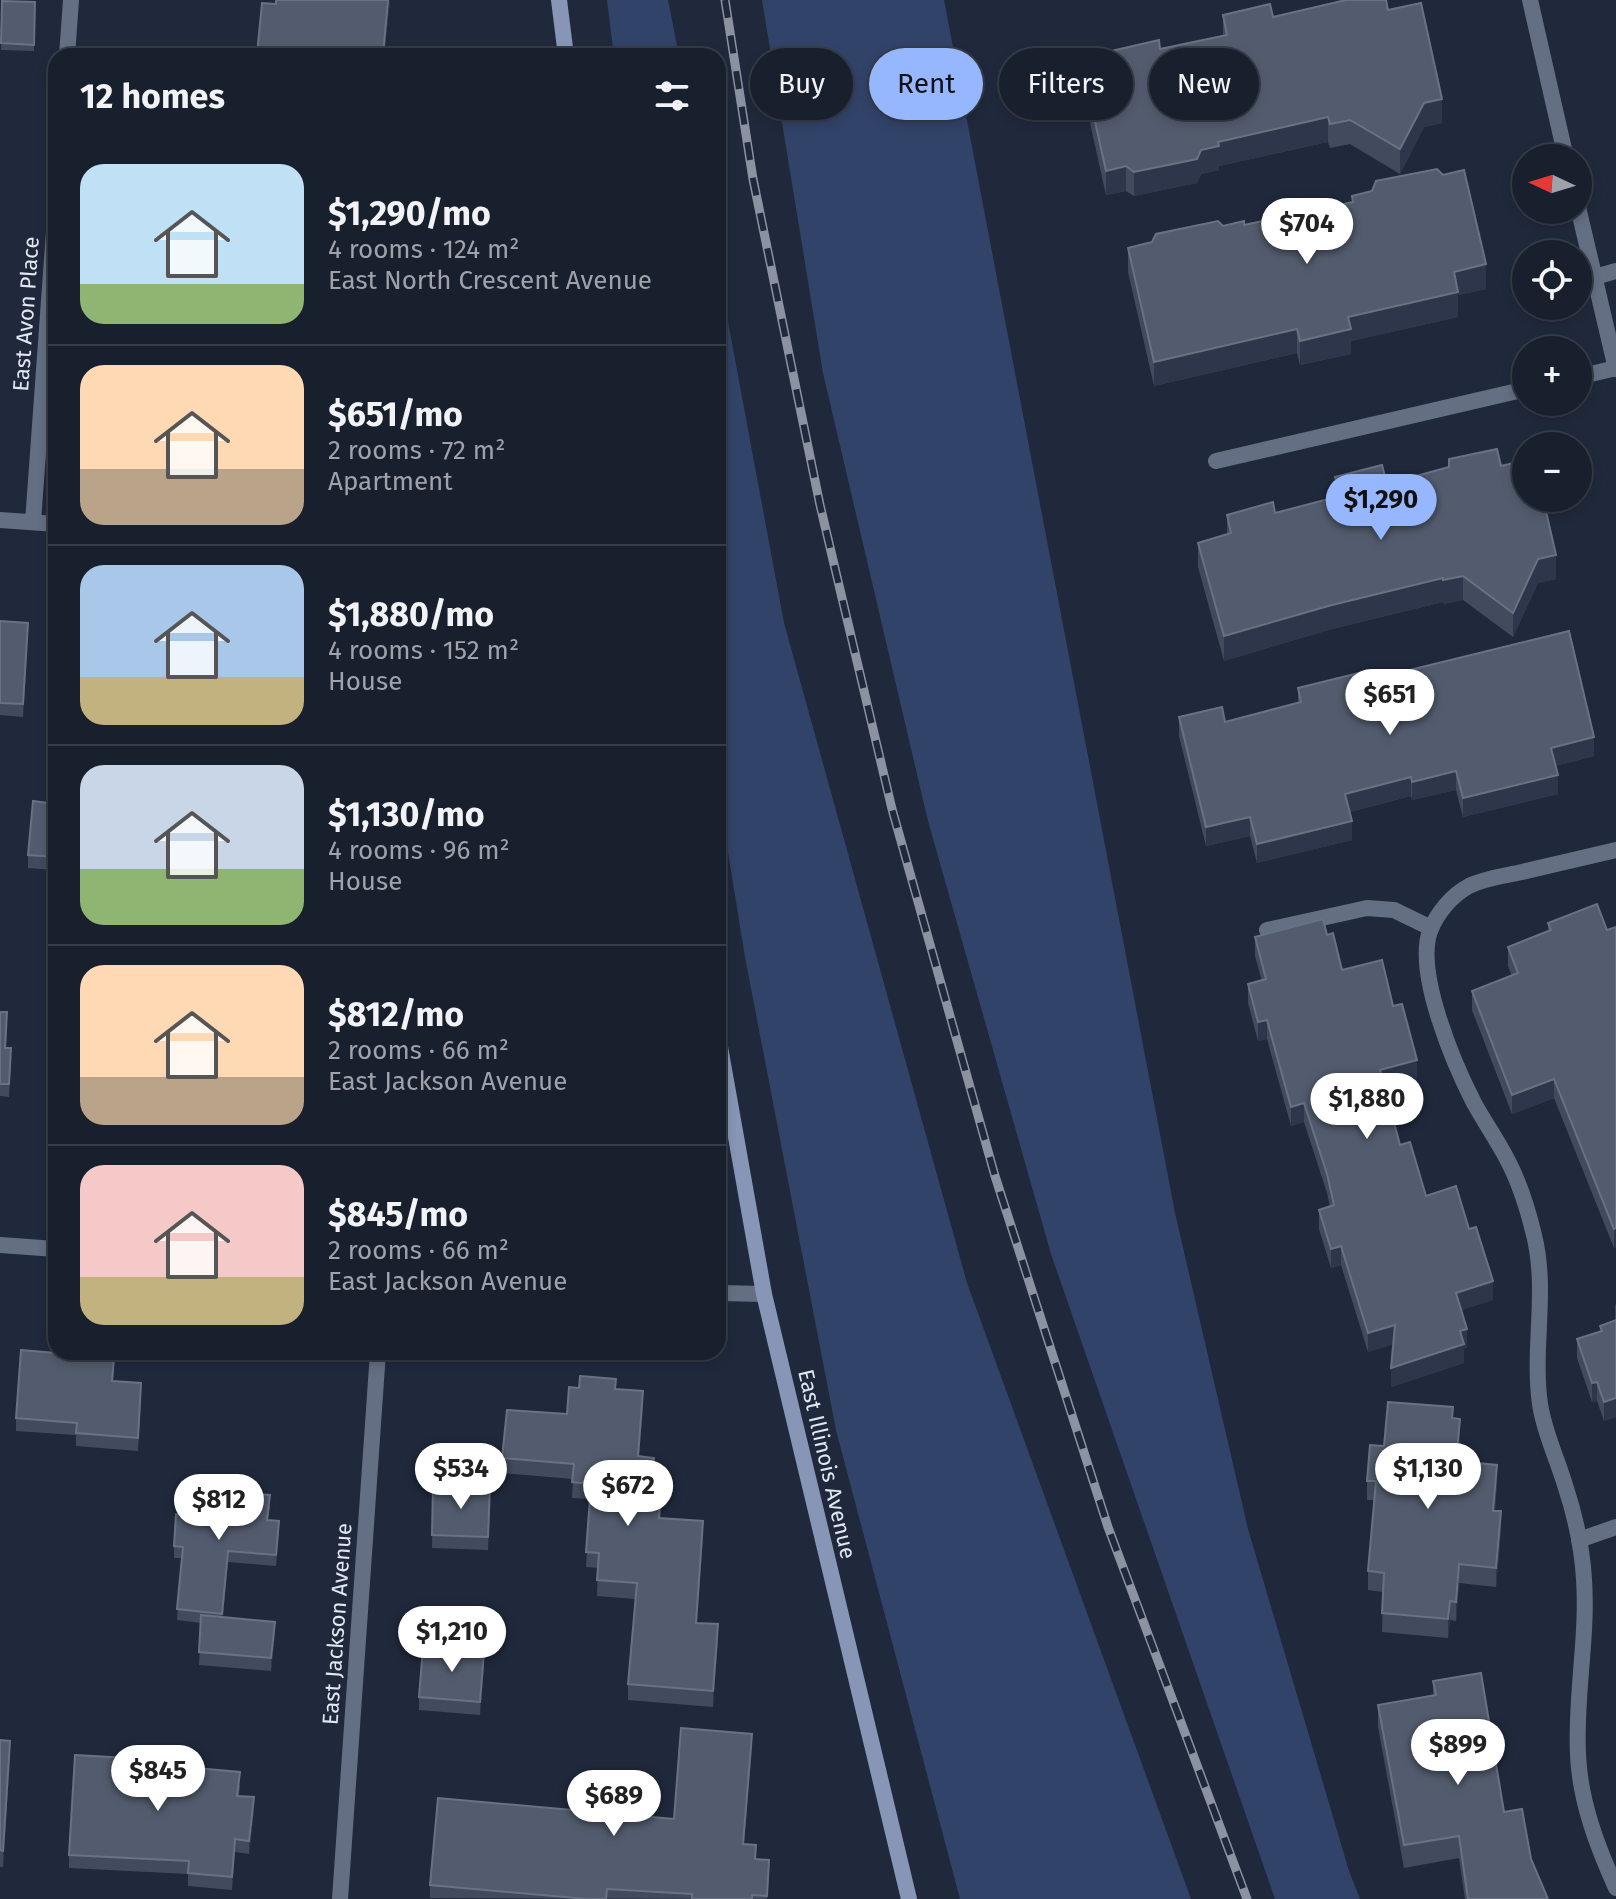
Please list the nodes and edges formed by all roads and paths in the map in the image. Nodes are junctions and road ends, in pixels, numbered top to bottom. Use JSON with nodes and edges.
{"nodes":[{"id":1,"x":71,"y":0,"type":"edge"},
{"id":2,"x":559,"y":0,"type":"edge"},
{"id":3,"x":1530,"y":0,"type":"edge"},
{"id":4,"x":68,"y":48,"type":"edge"},
{"id":5,"x":565,"y":48,"type":"edge"},
{"id":6,"x":1563,"y":144,"type":"edge"},
{"id":7,"x":1582,"y":224,"type":"edge"},
{"id":8,"x":1616,"y":271,"type":"edge"},
{"id":9,"x":1595,"y":277,"type":"junction"},
{"id":10,"x":48,"y":315,"type":"edge"},
{"id":11,"x":1616,"y":368,"type":"edge"},
{"id":12,"x":1592,"y":374,"type":"edge"},
{"id":13,"x":1512,"y":392,"type":"edge"},
{"id":14,"x":1216,"y":461,"type":"dead end"},
{"id":15,"x":0,"y":520,"type":"edge"},
{"id":16,"x":33,"y":522,"type":"junction"},
{"id":17,"x":48,"y":523,"type":"edge"},
{"id":18,"x":1616,"y":850,"type":"edge"},
{"id":19,"x":1431,"y":928,"type":"junction"},
{"id":20,"x":1267,"y":930,"type":"edge"},
{"id":21,"x":726,"y":1081,"type":"edge"},
{"id":22,"x":0,"y":1245,"type":"edge"},
{"id":23,"x":48,"y":1248,"type":"edge"},
{"id":24,"x":726,"y":1293,"type":"edge"},
{"id":25,"x":764,"y":1294,"type":"junction"},
{"id":26,"x":377,"y":1360,"type":"edge"},
{"id":27,"x":1616,"y":1527,"type":"edge"},
{"id":28,"x":1579,"y":1540,"type":"junction"},
{"id":29,"x":1616,"y":1888,"type":"edge"},
{"id":30,"x":340,"y":1899,"type":"edge"},
{"id":31,"x":909,"y":1899,"type":"edge"}],
"edges":[{"from":1,"to":4,"type":"street"},
{"from":2,"to":5,"type":"main road"},
{"from":3,"to":6,"type":"street"},
{"from":7,"to":9,"type":"street"},
{"from":8,"to":9,"type":"street"},
{"from":9,"to":11,"type":"street"},
{"from":10,"to":16,"type":"street","name":"East Avon Place"},
{"from":11,"to":12,"type":"street"},
{"from":13,"to":14,"type":"street"},
{"from":15,"to":16,"type":"street"},
{"from":16,"to":17,"type":"street"},
{"from":18,"to":19,"type":"street"},
{"from":19,"to":20,"type":"street"},
{"from":19,"to":28,"type":"street"},
{"from":21,"to":25,"type":"main road","name":"East Illinois Avenue"},
{"from":22,"to":23,"type":"street"},
{"from":24,"to":25,"type":"street"},
{"from":25,"to":31,"type":"main road","name":"East Illinois Avenue"},
{"from":26,"to":30,"type":"street","name":"East Jackson Avenue"},
{"from":27,"to":28,"type":"street"},
{"from":28,"to":29,"type":"street"}]}
